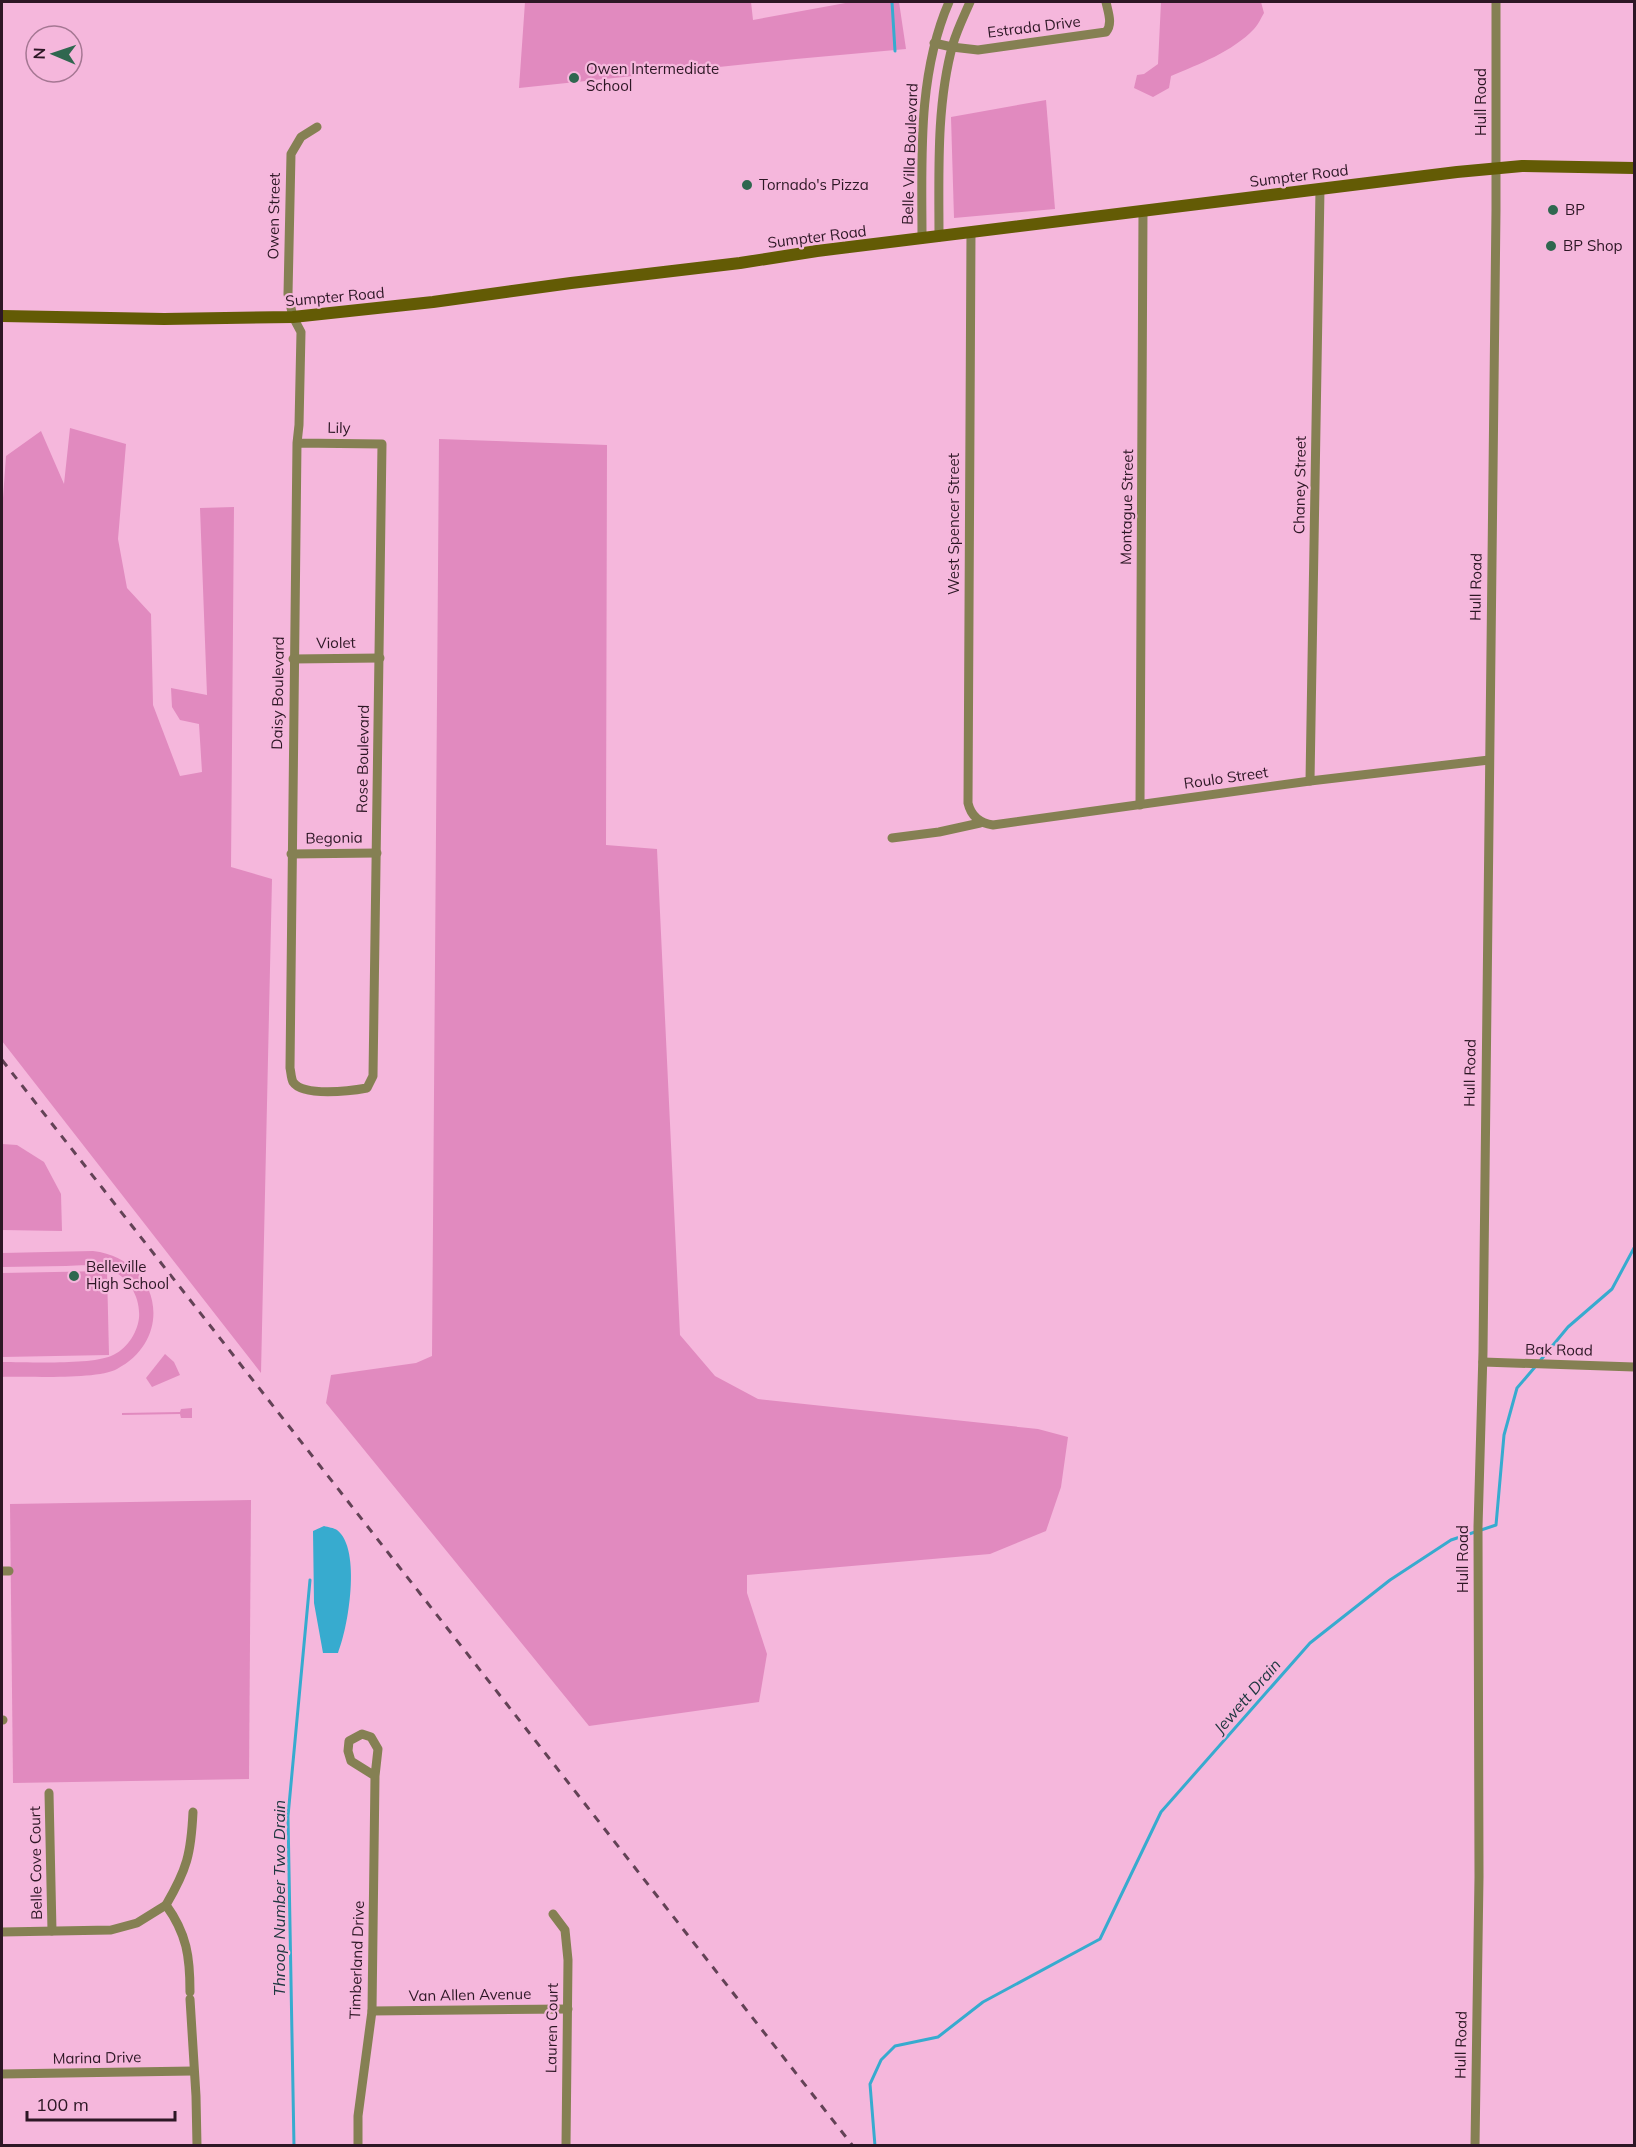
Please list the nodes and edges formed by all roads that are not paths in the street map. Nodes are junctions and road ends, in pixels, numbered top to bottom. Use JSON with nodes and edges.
{"nodes":[{"id":1,"x":949,"y":2,"type":"edge"},
{"id":2,"x":970,"y":2,"type":"edge"},
{"id":3,"x":1106,"y":2,"type":"edge"},
{"id":4,"x":1496,"y":2,"type":"edge"},
{"id":5,"x":934,"y":43,"type":"junction"},
{"id":6,"x":952,"y":47,"type":"junction"},
{"id":7,"x":317,"y":127,"type":"dead end"},
{"id":8,"x":1496,"y":168,"type":"junction"},
{"id":9,"x":1635,"y":168,"type":"edge"},
{"id":10,"x":1320,"y":189,"type":"junction"},
{"id":11,"x":1143,"y":210,"type":"junction"},
{"id":12,"x":970,"y":232,"type":"junction"},
{"id":13,"x":939,"y":237,"type":"junction"},
{"id":14,"x":922,"y":239,"type":"junction"},
{"id":15,"x":2,"y":316,"type":"edge"},
{"id":16,"x":293,"y":317,"type":"junction"},
{"id":17,"x":297,"y":443,"type":"junction"},
{"id":18,"x":382,"y":444,"type":"joint"},
{"id":19,"x":380,"y":658,"type":"junction"},
{"id":20,"x":293,"y":659,"type":"junction"},
{"id":21,"x":1489,"y":760,"type":"junction"},
{"id":22,"x":1310,"y":782,"type":"junction"},
{"id":23,"x":1140,"y":805,"type":"junction"},
{"id":24,"x":980,"y":823,"type":"junction"},
{"id":25,"x":892,"y":838,"type":"dead end"},
{"id":26,"x":377,"y":853,"type":"junction"},
{"id":27,"x":291,"y":854,"type":"junction"},
{"id":28,"x":291,"y":1072,"type":"joint"},
{"id":29,"x":1483,"y":1362,"type":"junction"},
{"id":30,"x":1635,"y":1367,"type":"edge"},
{"id":31,"x":375,"y":1776,"type":"junction"},
{"id":32,"x":50,"y":1794,"type":"dead end"},
{"id":33,"x":193,"y":1812,"type":"dead end"},
{"id":34,"x":166,"y":1905,"type":"junction"},
{"id":35,"x":553,"y":1914,"type":"dead end"},
{"id":36,"x":52,"y":1931,"type":"junction"},
{"id":37,"x":2,"y":1932,"type":"edge"},
{"id":38,"x":568,"y":2009,"type":"junction"},
{"id":39,"x":372,"y":2011,"type":"junction"},
{"id":40,"x":194,"y":2071,"type":"junction"},
{"id":41,"x":2,"y":2074,"type":"edge"},
{"id":42,"x":196,"y":2145,"type":"edge"},
{"id":43,"x":358,"y":2145,"type":"edge"},
{"id":44,"x":566,"y":2145,"type":"edge"},
{"id":45,"x":1475,"y":2145,"type":"edge"}],
"edges":[{"from":1,"to":5,"type":"street","name":"Belle Villa Boulevard"},
{"from":2,"to":6,"type":"street"},
{"from":3,"to":6,"type":"street","name":"Estrada Drive"},
{"from":4,"to":8,"type":"street","name":"Hull Road"},
{"from":5,"to":6,"type":"street","name":"Estrada Drive"},
{"from":5,"to":14,"type":"street","name":"Belle Villa Boulevard"},
{"from":6,"to":13,"type":"street"},
{"from":7,"to":16,"type":"street","name":"Owen Street"},
{"from":8,"to":9,"type":"street","name":"Sumpter Road"},
{"from":8,"to":10,"type":"street","name":"Sumpter Road"},
{"from":8,"to":21,"type":"street","name":"Hull Road"},
{"from":10,"to":11,"type":"street","name":"Sumpter Road"},
{"from":10,"to":22,"type":"street","name":"Chaney Street"},
{"from":11,"to":12,"type":"street","name":"Sumpter Road"},
{"from":11,"to":23,"type":"street","name":"Montague Street"},
{"from":12,"to":13,"type":"street","name":"Sumpter Road"},
{"from":12,"to":24,"type":"street","name":"West Spencer Street"},
{"from":13,"to":14,"type":"street","name":"Sumpter Road"},
{"from":14,"to":16,"type":"street","name":"Sumpter Road"},
{"from":15,"to":16,"type":"street","name":"Sumpter Road"},
{"from":16,"to":17,"type":"street","name":"Daisy Boulevard"},
{"from":17,"to":18,"type":"street","name":"Lily"},
{"from":17,"to":20,"type":"street","name":"Daisy Boulevard"},
{"from":18,"to":19,"type":"street","name":"Rose Boulevard"},
{"from":19,"to":20,"type":"street","name":"Violet"},
{"from":19,"to":26,"type":"street","name":"Rose Boulevard"},
{"from":20,"to":27,"type":"street","name":"Daisy Boulevard"},
{"from":21,"to":22,"type":"street","name":"Roulo Street"},
{"from":21,"to":29,"type":"street","name":"Hull Road"},
{"from":22,"to":23,"type":"street","name":"Roulo Street"},
{"from":23,"to":24,"type":"street","name":"Roulo Street"},
{"from":24,"to":25,"type":"street","name":"Roulo Street"},
{"from":26,"to":27,"type":"street","name":"Begonia"},
{"from":26,"to":28,"type":"street","name":"Rose Boulevard"},
{"from":27,"to":28,"type":"street","name":"Daisy Boulevard"},
{"from":29,"to":30,"type":"street","name":"Bak Road"},
{"from":29,"to":45,"type":"street","name":"Hull Road"},
{"from":31,"to":31,"type":"street","name":"Timberland Drive"},
{"from":31,"to":39,"type":"street","name":"Timberland Drive"},
{"from":32,"to":36,"type":"street","name":"Belle Cove Court"},
{"from":33,"to":34,"type":"street"},
{"from":34,"to":36,"type":"street"},
{"from":34,"to":40,"type":"street"},
{"from":35,"to":38,"type":"street","name":"Lauren Court"},
{"from":36,"to":37,"type":"street"},
{"from":38,"to":39,"type":"street","name":"Van Allen Avenue"},
{"from":38,"to":44,"type":"street","name":"Lauren Court"},
{"from":39,"to":43,"type":"street","name":"Timberland Drive"},
{"from":40,"to":41,"type":"street","name":"Marina Drive"},
{"from":40,"to":42,"type":"street"}]}
